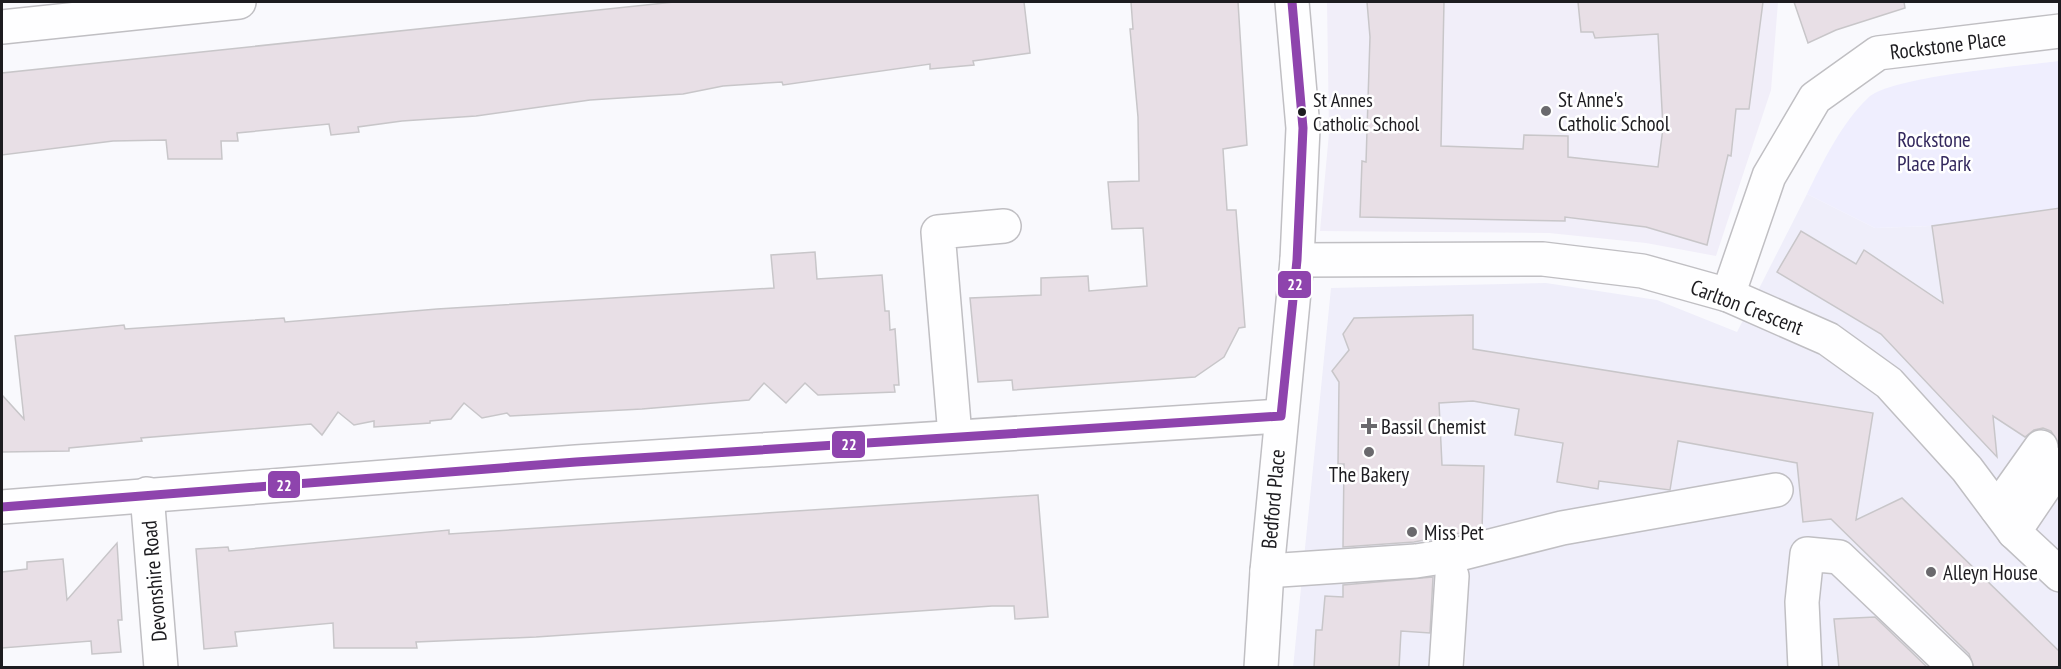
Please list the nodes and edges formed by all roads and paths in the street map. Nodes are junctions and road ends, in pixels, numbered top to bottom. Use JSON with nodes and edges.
{"nodes":[{"id":1,"x":239,"y":2,"type":"edge"},
{"id":2,"x":1292,"y":2,"type":"edge"},
{"id":3,"x":2,"y":27,"type":"edge"},
{"id":4,"x":2060,"y":31,"type":"edge"},
{"id":5,"x":1004,"y":226,"type":"dead end"},
{"id":6,"x":1297,"y":260,"type":"junction"},
{"id":7,"x":1728,"y":295,"type":"junction"},
{"id":8,"x":1281,"y":416,"type":"junction"},
{"id":9,"x":955,"y":436,"type":"junction"},
{"id":10,"x":2050,"y":455,"type":"edge"},
{"id":11,"x":1776,"y":490,"type":"dead end"},
{"id":12,"x":147,"y":494,"type":"junction"},
{"id":13,"x":2,"y":507,"type":"edge"},
{"id":14,"x":2006,"y":521,"type":"junction"},
{"id":15,"x":1267,"y":571,"type":"junction"},
{"id":16,"x":2060,"y":575,"type":"edge"},
{"id":17,"x":1452,"y":576,"type":"dead end"},
{"id":18,"x":161,"y":668,"type":"edge"},
{"id":19,"x":1261,"y":668,"type":"edge"},
{"id":20,"x":1446,"y":668,"type":"edge"},
{"id":21,"x":1805,"y":668,"type":"edge"},
{"id":22,"x":1956,"y":668,"type":"edge"}],
"edges":[{"from":1,"to":3,"type":"street"},
{"from":2,"to":6,"type":"street","name":"Bedford Place"},
{"from":4,"to":7,"type":"street","name":"Rockstone Place"},
{"from":5,"to":9,"type":"street"},
{"from":6,"to":7,"type":"street","name":"Carlton Crescent"},
{"from":6,"to":8,"type":"street","name":"Bedford Place"},
{"from":7,"to":14,"type":"street","name":"Carlton Crescent"},
{"from":8,"to":9,"type":"street"},
{"from":8,"to":15,"type":"street","name":"Bedford Place"},
{"from":9,"to":12,"type":"street"},
{"from":10,"to":14,"type":"street"},
{"from":11,"to":15,"type":"street"},
{"from":12,"to":13,"type":"street"},
{"from":12,"to":18,"type":"street","name":"Devonshire Road"},
{"from":14,"to":16,"type":"street","name":"Carlton Crescent"},
{"from":15,"to":19,"type":"street","name":"Bedford Place"},
{"from":17,"to":20,"type":"street"},
{"from":21,"to":22,"type":"street"}]}
